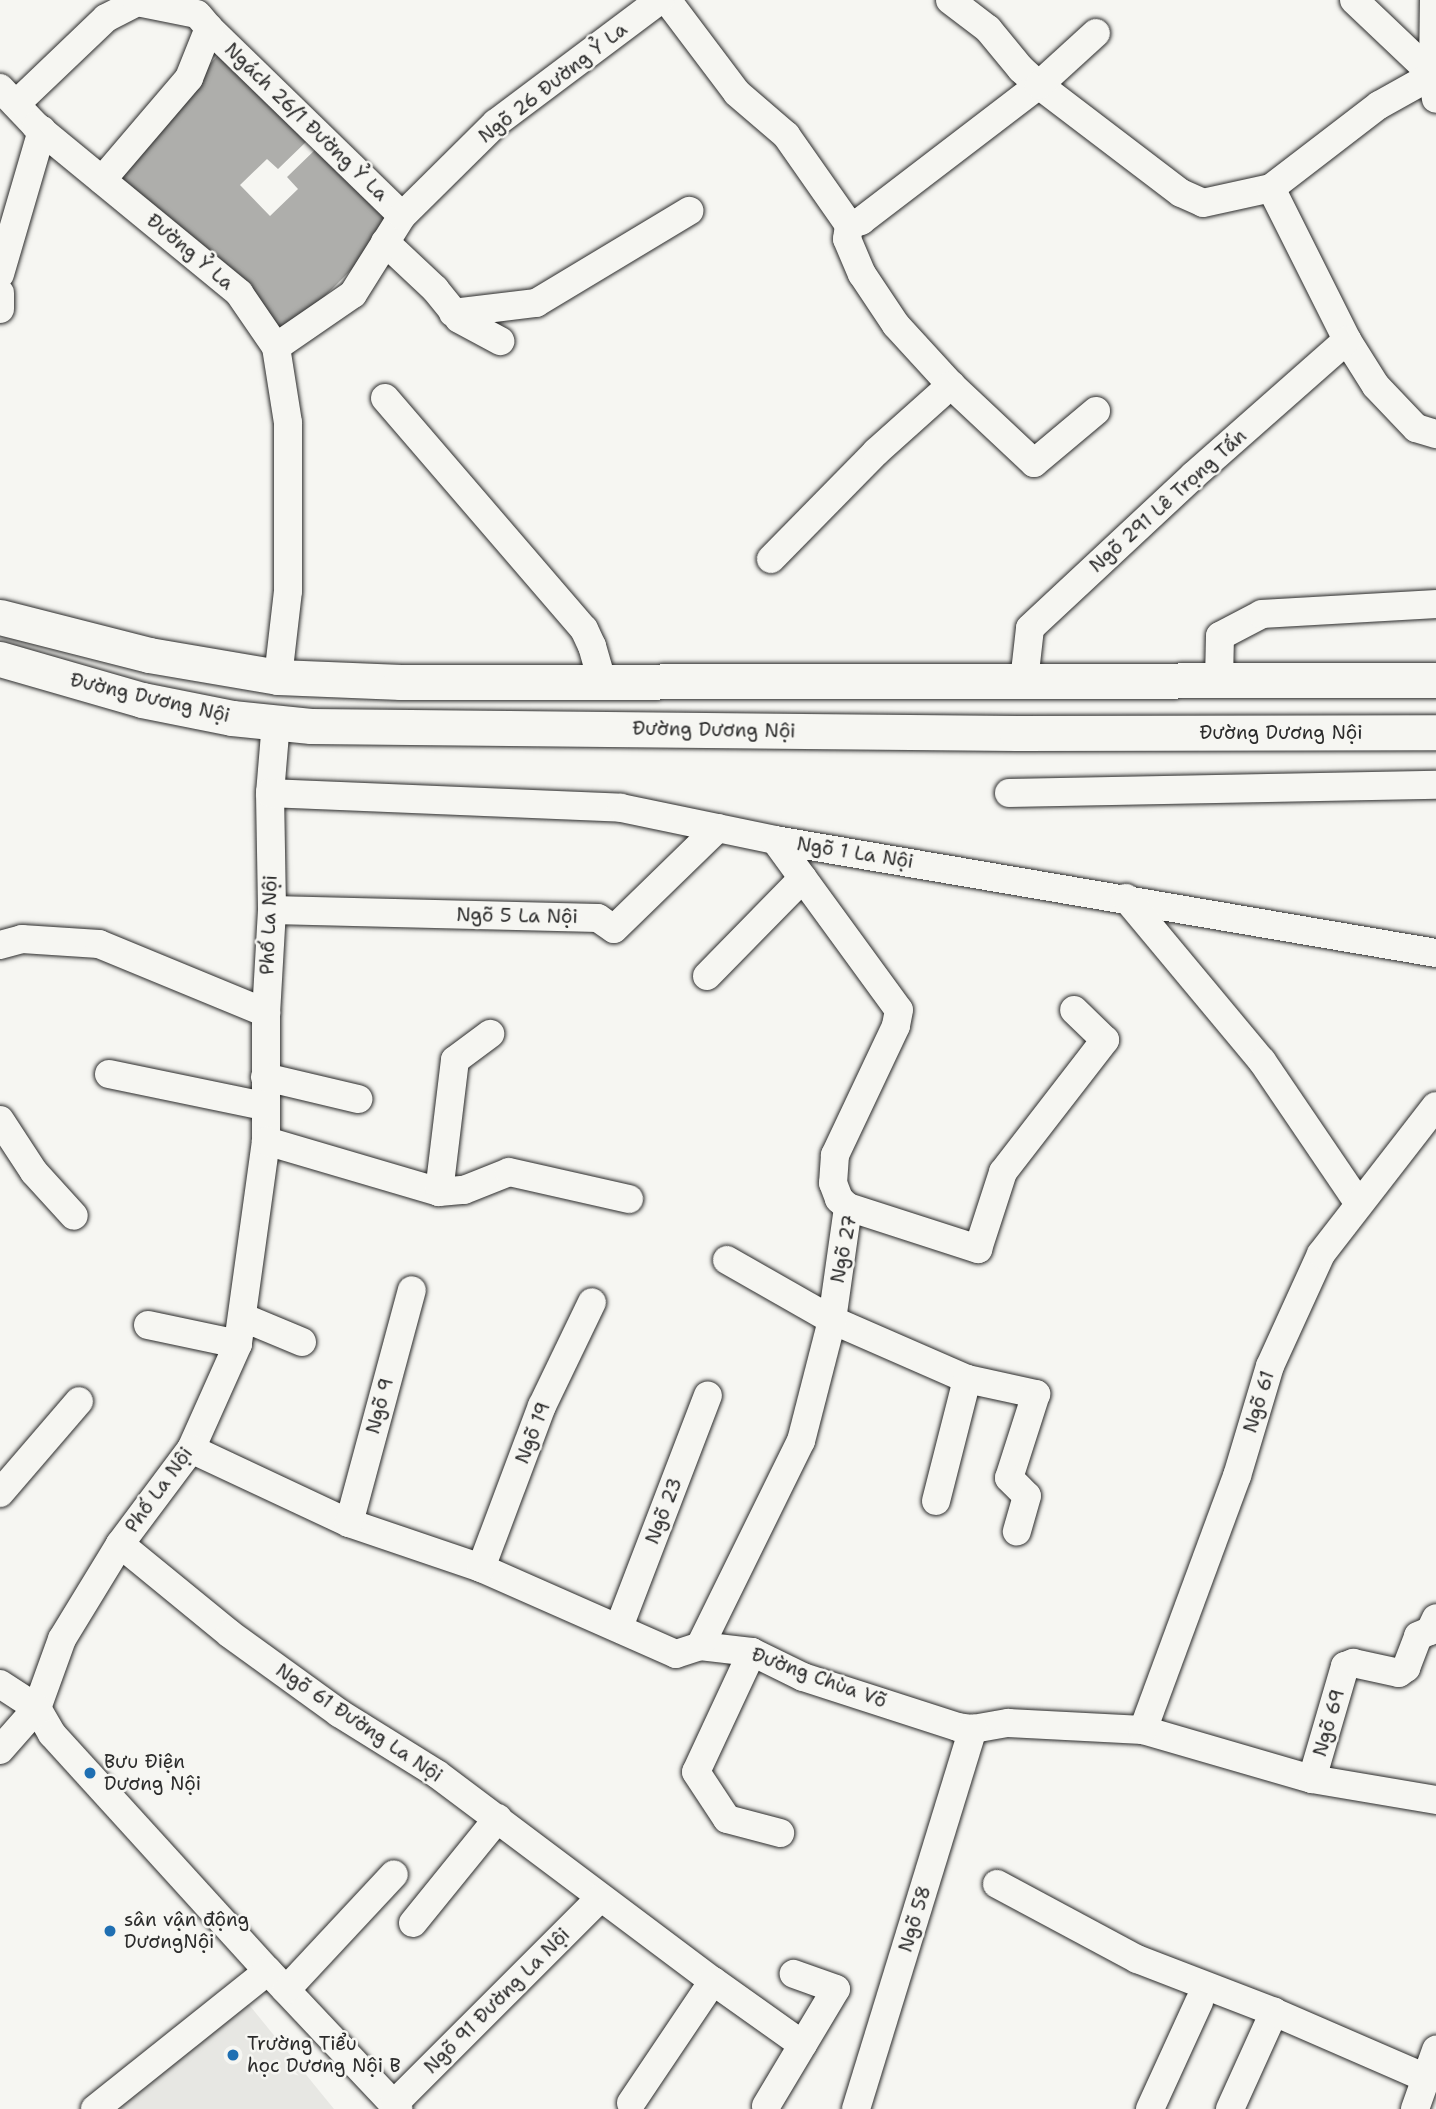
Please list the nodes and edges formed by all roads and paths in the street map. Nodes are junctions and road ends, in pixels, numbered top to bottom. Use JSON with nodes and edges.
{"nodes":[{"id":1,"x":660,"y":0,"type":"edge"},
{"id":2,"x":667,"y":0,"type":"edge"},
{"id":3,"x":950,"y":0,"type":"edge"},
{"id":4,"x":1354,"y":0,"type":"edge"},
{"id":5,"x":1434,"y":0,"type":"edge"},
{"id":6,"x":204,"y":14,"type":"edge"},
{"id":7,"x":1096,"y":33,"type":"dead end"},
{"id":8,"x":1039,"y":85,"type":"junction"},
{"id":9,"x":1434,"y":87,"type":"edge"},
{"id":10,"x":8,"y":96,"type":"edge"},
{"id":11,"x":42,"y":130,"type":"junction"},
{"id":12,"x":102,"y":180,"type":"junction"},
{"id":13,"x":1271,"y":188,"type":"junction"},
{"id":14,"x":689,"y":211,"type":"dead end"},
{"id":15,"x":402,"y":216,"type":"junction"},
{"id":16,"x":849,"y":225,"type":"junction"},
{"id":17,"x":385,"y":242,"type":"junction"},
{"id":18,"x":0,"y":274,"type":"edge"},
{"id":19,"x":0,"y":293,"type":"edge"},
{"id":20,"x":0,"y":309,"type":"edge"},
{"id":21,"x":453,"y":313,"type":"junction"},
{"id":22,"x":1347,"y":340,"type":"junction"},
{"id":23,"x":500,"y":341,"type":"dead end"},
{"id":24,"x":276,"y":347,"type":"junction"},
{"id":25,"x":951,"y":384,"type":"junction"},
{"id":26,"x":385,"y":398,"type":"dead end"},
{"id":27,"x":1096,"y":411,"type":"dead end"},
{"id":28,"x":1436,"y":434,"type":"edge"},
{"id":29,"x":771,"y":559,"type":"dead end"},
{"id":30,"x":1436,"y":604,"type":"edge"},
{"id":31,"x":0,"y":617,"type":"edge"},
{"id":32,"x":0,"y":659,"type":"edge"},
{"id":33,"x":278,"y":677,"type":"junction"},
{"id":34,"x":1219,"y":680,"type":"junction"},
{"id":35,"x":1436,"y":680,"type":"edge"},
{"id":36,"x":602,"y":681,"type":"junction"},
{"id":37,"x":1024,"y":681,"type":"junction"},
{"id":38,"x":276,"y":722,"type":"junction"},
{"id":39,"x":1436,"y":732,"type":"edge"},
{"id":40,"x":1436,"y":785,"type":"edge"},
{"id":41,"x":270,"y":793,"type":"junction"},
{"id":42,"x":1009,"y":793,"type":"dead end"},
{"id":43,"x":718,"y":828,"type":"junction"},
{"id":44,"x":775,"y":840,"type":"junction"},
{"id":45,"x":803,"y":878,"type":"junction"},
{"id":46,"x":1126,"y":898,"type":"junction"},
{"id":47,"x":272,"y":910,"type":"junction"},
{"id":48,"x":0,"y":945,"type":"edge"},
{"id":49,"x":1436,"y":953,"type":"edge"},
{"id":50,"x":707,"y":976,"type":"dead end"},
{"id":51,"x":1073,"y":1010,"type":"dead end"},
{"id":52,"x":266,"y":1013,"type":"junction"},
{"id":53,"x":490,"y":1034,"type":"dead end"},
{"id":54,"x":109,"y":1073,"type":"dead end"},
{"id":55,"x":265,"y":1077,"type":"junction"},
{"id":56,"x":358,"y":1099,"type":"dead end"},
{"id":57,"x":264,"y":1106,"type":"junction"},
{"id":58,"x":1436,"y":1106,"type":"edge"},
{"id":59,"x":0,"y":1119,"type":"edge"},
{"id":60,"x":266,"y":1141,"type":"junction"},
{"id":61,"x":439,"y":1192,"type":"junction"},
{"id":62,"x":629,"y":1199,"type":"dead end"},
{"id":63,"x":1358,"y":1202,"type":"junction"},
{"id":64,"x":848,"y":1207,"type":"junction"},
{"id":65,"x":74,"y":1216,"type":"dead end"},
{"id":66,"x":727,"y":1260,"type":"dead end"},
{"id":67,"x":412,"y":1290,"type":"dead end"},
{"id":68,"x":592,"y":1302,"type":"dead end"},
{"id":69,"x":832,"y":1320,"type":"junction"},
{"id":70,"x":148,"y":1325,"type":"dead end"},
{"id":71,"x":240,"y":1331,"type":"junction"},
{"id":72,"x":302,"y":1342,"type":"dead end"},
{"id":73,"x":967,"y":1379,"type":"junction"},
{"id":74,"x":708,"y":1395,"type":"dead end"},
{"id":75,"x":79,"y":1401,"type":"dead end"},
{"id":76,"x":191,"y":1448,"type":"junction"},
{"id":77,"x":0,"y":1493,"type":"edge"},
{"id":78,"x":936,"y":1501,"type":"dead end"},
{"id":79,"x":348,"y":1523,"type":"junction"},
{"id":80,"x":1017,"y":1532,"type":"dead end"},
{"id":81,"x":120,"y":1544,"type":"junction"},
{"id":82,"x":481,"y":1568,"type":"junction"},
{"id":83,"x":1436,"y":1618,"type":"edge"},
{"id":84,"x":619,"y":1627,"type":"junction"},
{"id":85,"x":700,"y":1646,"type":"junction"},
{"id":86,"x":752,"y":1652,"type":"junction"},
{"id":87,"x":0,"y":1684,"type":"edge"},
{"id":88,"x":37,"y":1708,"type":"junction"},
{"id":89,"x":973,"y":1729,"type":"junction"},
{"id":90,"x":1143,"y":1730,"type":"junction"},
{"id":91,"x":0,"y":1749,"type":"edge"},
{"id":92,"x":1312,"y":1779,"type":"junction"},
{"id":93,"x":1436,"y":1800,"type":"edge"},
{"id":94,"x":498,"y":1818,"type":"junction"},
{"id":95,"x":780,"y":1833,"type":"dead end"},
{"id":96,"x":394,"y":1874,"type":"dead end"},
{"id":97,"x":997,"y":1884,"type":"dead end"},
{"id":98,"x":600,"y":1898,"type":"junction"},
{"id":99,"x":413,"y":1923,"type":"dead end"},
{"id":100,"x":794,"y":1974,"type":"dead end"},
{"id":101,"x":277,"y":1981,"type":"junction"},
{"id":102,"x":713,"y":1981,"type":"junction"},
{"id":103,"x":1199,"y":2002,"type":"dead end"},
{"id":104,"x":1274,"y":2012,"type":"junction"},
{"id":105,"x":803,"y":2045,"type":"junction"},
{"id":106,"x":1436,"y":2050,"type":"edge"},
{"id":107,"x":1426,"y":2078,"type":"junction"},
{"id":108,"x":631,"y":2103,"type":"dead end"},
{"id":109,"x":396,"y":2107,"type":"edge"},
{"id":110,"x":768,"y":2108,"type":"edge"},
{"id":111,"x":95,"y":2109,"type":"edge"},
{"id":112,"x":856,"y":2109,"type":"edge"},
{"id":113,"x":1150,"y":2109,"type":"edge"},
{"id":114,"x":1230,"y":2109,"type":"edge"},
{"id":115,"x":1415,"y":2109,"type":"edge"}],
"edges":[{"from":1,"to":15,"type":"street","name":"Ngõ 26 Đường Ỷ La"},
{"from":2,"to":16,"type":"street"},
{"from":3,"to":8,"type":"street"},
{"from":4,"to":9,"type":"street"},
{"from":5,"to":9,"type":"street"},
{"from":6,"to":10,"type":"street"},
{"from":6,"to":12,"type":"street"},
{"from":6,"to":15,"type":"street","name":"Ngách 26/1 Đường Ỷ La"},
{"from":7,"to":8,"type":"street"},
{"from":8,"to":13,"type":"street"},
{"from":8,"to":16,"type":"street"},
{"from":9,"to":13,"type":"street"},
{"from":10,"to":11,"type":"street","name":"Đường Ỷ La"},
{"from":11,"to":12,"type":"street","name":"Đường Ỷ La"},
{"from":11,"to":18,"type":"street"},
{"from":12,"to":24,"type":"street","name":"Đường Ỷ La"},
{"from":13,"to":22,"type":"street"},
{"from":14,"to":21,"type":"street"},
{"from":15,"to":17,"type":"street","name":"Ngõ 26 Đường Ỷ La"},
{"from":16,"to":25,"type":"street"},
{"from":17,"to":21,"type":"street"},
{"from":17,"to":24,"type":"street","name":"Ngõ 26 Đường Ỷ La"},
{"from":19,"to":20,"type":"street"},
{"from":21,"to":23,"type":"street"},
{"from":22,"to":28,"type":"street"},
{"from":22,"to":37,"type":"street","name":"Ngõ 291 Lê Trọng Tấn"},
{"from":24,"to":33,"type":"street","name":"Đường Ỷ La"},
{"from":25,"to":27,"type":"street"},
{"from":25,"to":29,"type":"street"},
{"from":26,"to":36,"type":"street"},
{"from":30,"to":34,"type":"street"},
{"from":31,"to":33,"type":"main road"},
{"from":32,"to":38,"type":"main road","name":"Đường Dương Nội"},
{"from":33,"to":36,"type":"main road"},
{"from":33,"to":38,"type":"main road"},
{"from":34,"to":35,"type":"main road"},
{"from":34,"to":37,"type":"main road"},
{"from":36,"to":37,"type":"main road"},
{"from":38,"to":39,"type":"main road","name":"Đường Dương Nội"},
{"from":38,"to":41,"type":"street","name":"Phố La Nội"},
{"from":40,"to":42,"type":"street"},
{"from":41,"to":43,"type":"street","name":"Ngõ 1 La Nội"},
{"from":41,"to":47,"type":"street","name":"Phố La Nội"},
{"from":43,"to":44,"type":"street","name":"Ngõ 1 La Nội"},
{"from":43,"to":47,"type":"street","name":"Ngõ 5 La Nội"},
{"from":44,"to":45,"type":"street"},
{"from":44,"to":46,"type":"street","name":"Ngõ 1 La Nội"},
{"from":45,"to":50,"type":"street"},
{"from":45,"to":64,"type":"street"},
{"from":46,"to":49,"type":"street","name":"Ngõ 1 La Nội"},
{"from":46,"to":63,"type":"street"},
{"from":47,"to":52,"type":"street","name":"Phố La Nội"},
{"from":48,"to":52,"type":"street"},
{"from":51,"to":64,"type":"street","name":"Ngõ 27"},
{"from":52,"to":55,"type":"street","name":"Phố La Nội"},
{"from":53,"to":61,"type":"street"},
{"from":54,"to":57,"type":"street"},
{"from":55,"to":56,"type":"street"},
{"from":55,"to":57,"type":"street","name":"Phố La Nội"},
{"from":57,"to":60,"type":"street","name":"Phố La Nội"},
{"from":58,"to":63,"type":"street","name":"Ngõ 61"},
{"from":59,"to":65,"type":"street"},
{"from":60,"to":61,"type":"street"},
{"from":60,"to":71,"type":"street","name":"Phố La Nội"},
{"from":61,"to":62,"type":"street"},
{"from":63,"to":90,"type":"street","name":"Ngõ 61"},
{"from":64,"to":69,"type":"street","name":"Ngõ 27"},
{"from":66,"to":69,"type":"street"},
{"from":67,"to":79,"type":"street","name":"Ngõ 9"},
{"from":68,"to":82,"type":"street","name":"Ngõ 19"},
{"from":69,"to":73,"type":"street"},
{"from":69,"to":85,"type":"street","name":"Ngõ 27"},
{"from":70,"to":71,"type":"street"},
{"from":71,"to":72,"type":"street"},
{"from":71,"to":76,"type":"street","name":"Phố La Nội"},
{"from":73,"to":78,"type":"street"},
{"from":73,"to":80,"type":"street"},
{"from":74,"to":84,"type":"street","name":"Ngõ 23"},
{"from":75,"to":77,"type":"street"},
{"from":76,"to":79,"type":"street","name":"Đường Chùa Võ"},
{"from":76,"to":81,"type":"street","name":"Phố La Nội"},
{"from":79,"to":82,"type":"street","name":"Đường Chùa Võ"},
{"from":81,"to":88,"type":"street","name":"Phố La Nội"},
{"from":81,"to":94,"type":"street","name":"Ngõ 61 Đường La Nội"},
{"from":82,"to":84,"type":"street","name":"Đường Chùa Võ"},
{"from":83,"to":92,"type":"street","name":"Ngõ 69"},
{"from":84,"to":85,"type":"street","name":"Đường Chùa Võ"},
{"from":85,"to":86,"type":"street","name":"Đường Chùa Võ"},
{"from":86,"to":89,"type":"street","name":"Đường Chùa Võ"},
{"from":86,"to":95,"type":"street"},
{"from":87,"to":88,"type":"street"},
{"from":88,"to":91,"type":"street"},
{"from":88,"to":101,"type":"street"},
{"from":89,"to":90,"type":"street","name":"Đường Chùa Võ"},
{"from":89,"to":112,"type":"street","name":"Ngõ 58"},
{"from":90,"to":92,"type":"street","name":"Đường Chùa Võ"},
{"from":92,"to":93,"type":"street","name":"Đường Chùa Võ"},
{"from":94,"to":98,"type":"street","name":"Ngõ 61 Đường La Nội"},
{"from":94,"to":99,"type":"street"},
{"from":96,"to":101,"type":"street"},
{"from":97,"to":104,"type":"street"},
{"from":98,"to":102,"type":"street","name":"Ngõ 61 Đường La Nội"},
{"from":98,"to":109,"type":"street","name":"Ngõ 91 Đường La Nội"},
{"from":100,"to":105,"type":"street"},
{"from":101,"to":109,"type":"street"},
{"from":101,"to":111,"type":"street"},
{"from":102,"to":105,"type":"street","name":"Ngõ 61 Đường La Nội"},
{"from":102,"to":108,"type":"street"},
{"from":103,"to":113,"type":"street"},
{"from":104,"to":107,"type":"street"},
{"from":104,"to":114,"type":"street"},
{"from":105,"to":110,"type":"street"},
{"from":106,"to":107,"type":"street"},
{"from":107,"to":115,"type":"street"}]}
